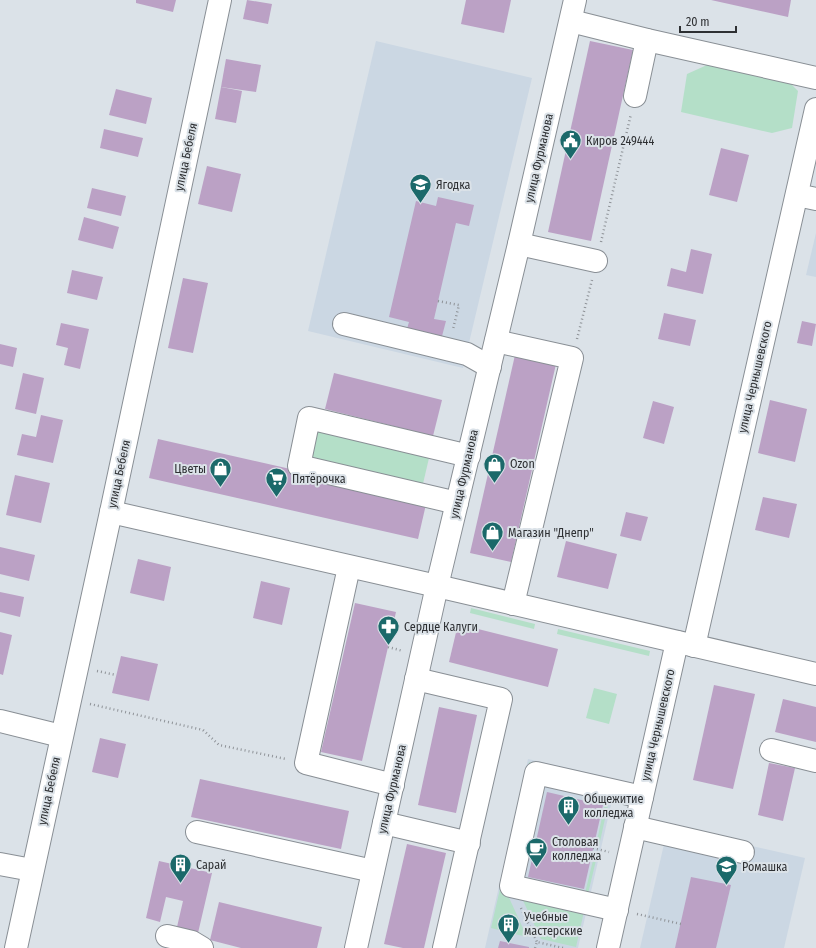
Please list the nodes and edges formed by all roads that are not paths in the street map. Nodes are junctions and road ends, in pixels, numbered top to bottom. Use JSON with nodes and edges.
{"nodes":[{"id":1,"x":220,"y":0,"type":"edge"},
{"id":2,"x":573,"y":10,"type":"edge"},
{"id":3,"x":647,"y":40,"type":"junction"},
{"id":4,"x":816,"y":78,"type":"edge"},
{"id":5,"x":635,"y":96,"type":"road end"},
{"id":6,"x":816,"y":109,"type":"edge"},
{"id":7,"x":806,"y":197,"type":"edge"},
{"id":8,"x":519,"y":244,"type":"junction"},
{"id":9,"x":596,"y":261,"type":"road end"},
{"id":10,"x":344,"y":324,"type":"dead end"},
{"id":11,"x":496,"y":342,"type":"junction"},
{"id":12,"x":490,"y":366,"type":"junction"},
{"id":13,"x":468,"y":456,"type":"junction"},
{"id":14,"x":457,"y":503,"type":"junction"},
{"id":15,"x":111,"y":512,"type":"junction"},
{"id":16,"x":349,"y":567,"type":"junction"},
{"id":17,"x":437,"y":586,"type":"junction"},
{"id":18,"x":513,"y":604,"type":"junction"},
{"id":19,"x":686,"y":644,"type":"junction"},
{"id":20,"x":816,"y":674,"type":"edge"},
{"id":21,"x":416,"y":679,"type":"junction"},
{"id":22,"x":0,"y":721,"type":"edge"},
{"id":23,"x":61,"y":736,"type":"junction"},
{"id":24,"x":770,"y":750,"type":"dead end"},
{"id":25,"x":816,"y":761,"type":"edge"},
{"id":26,"x":393,"y":785,"type":"junction"},
{"id":27,"x":642,"y":797,"type":"junction"},
{"id":28,"x":384,"y":823,"type":"junction"},
{"id":29,"x":635,"y":827,"type":"junction"},
{"id":30,"x":197,"y":832,"type":"dead end"},
{"id":31,"x":469,"y":843,"type":"junction"},
{"id":32,"x":742,"y":852,"type":"dead end"},
{"id":33,"x":0,"y":864,"type":"edge"},
{"id":34,"x":32,"y":870,"type":"junction"},
{"id":35,"x":373,"y":871,"type":"junction"},
{"id":36,"x":617,"y":910,"type":"junction"},
{"id":37,"x":167,"y":936,"type":"dead end"},
{"id":38,"x":359,"y":947,"type":"edge"},
{"id":39,"x":16,"y":948,"type":"edge"},
{"id":40,"x":202,"y":948,"type":"edge"},
{"id":41,"x":444,"y":948,"type":"edge"},
{"id":42,"x":608,"y":948,"type":"edge"}],
"edges":[{"from":1,"to":15,"type":"street","name":"улица Бебеля"},
{"from":2,"to":3,"type":"street"},
{"from":2,"to":8,"type":"street","name":"улица Фурманова"},
{"from":3,"to":4,"type":"street"},
{"from":3,"to":5,"type":"street"},
{"from":6,"to":7,"type":"street","name":"улица Чернышевского"},
{"from":7,"to":19,"type":"street","name":"улица Чернышевского"},
{"from":8,"to":9,"type":"street"},
{"from":8,"to":11,"type":"street","name":"улица Фурманова"},
{"from":10,"to":12,"type":"street"},
{"from":11,"to":12,"type":"street","name":"улица Фурманова"},
{"from":11,"to":18,"type":"street"},
{"from":12,"to":13,"type":"street","name":"улица Фурманова"},
{"from":13,"to":14,"type":"street","name":"улица Фурманова"},
{"from":13,"to":14,"type":"street"},
{"from":14,"to":17,"type":"street","name":"улица Фурманова"},
{"from":15,"to":16,"type":"street"},
{"from":15,"to":23,"type":"street","name":"улица Бебеля"},
{"from":16,"to":17,"type":"street"},
{"from":16,"to":26,"type":"street"},
{"from":17,"to":18,"type":"street"},
{"from":17,"to":21,"type":"street","name":"улица Фурманова"},
{"from":18,"to":19,"type":"street"},
{"from":19,"to":20,"type":"street"},
{"from":19,"to":27,"type":"street","name":"улица Чернышевского"},
{"from":21,"to":26,"type":"street","name":"улица Фурманова"},
{"from":21,"to":31,"type":"street"},
{"from":22,"to":23,"type":"street"},
{"from":23,"to":34,"type":"street","name":"улица Бебеля"},
{"from":24,"to":25,"type":"street"},
{"from":26,"to":28,"type":"street","name":"улица Фурманова"},
{"from":27,"to":29,"type":"street","name":"улица Чернышевского"},
{"from":27,"to":36,"type":"street"},
{"from":28,"to":31,"type":"street"},
{"from":28,"to":35,"type":"street","name":"улица Фурманова"},
{"from":29,"to":32,"type":"street"},
{"from":29,"to":36,"type":"street","name":"улица Чернышевского"},
{"from":30,"to":35,"type":"street"},
{"from":31,"to":41,"type":"street"},
{"from":33,"to":34,"type":"street"},
{"from":34,"to":39,"type":"street","name":"улица Бебеля"},
{"from":35,"to":38,"type":"street","name":"улица Фурманова"},
{"from":36,"to":42,"type":"street","name":"улица Чернышевского"},
{"from":37,"to":40,"type":"street"}]}
